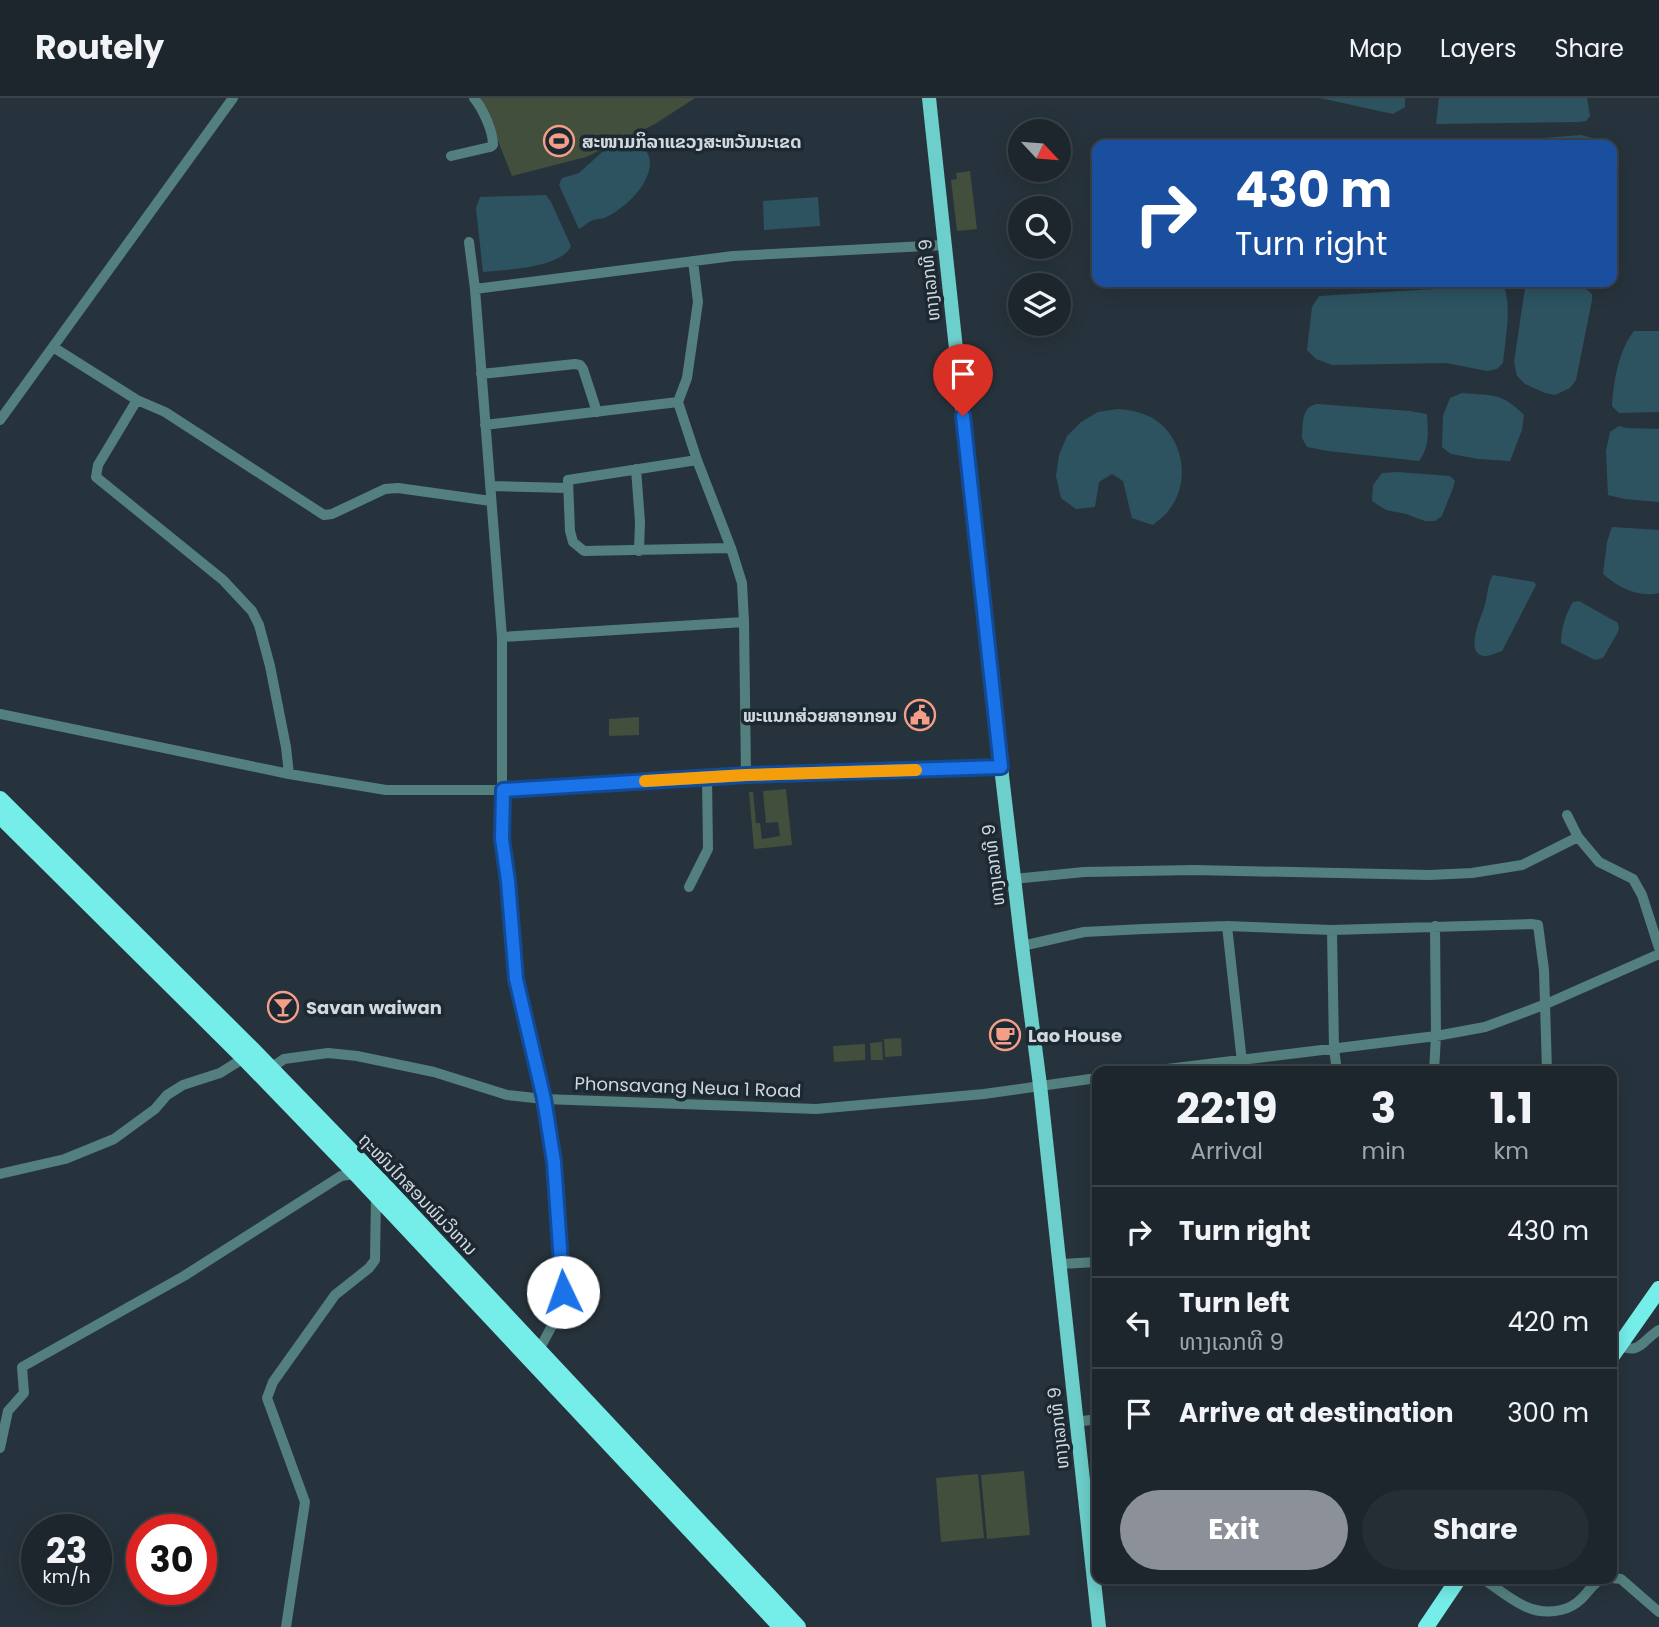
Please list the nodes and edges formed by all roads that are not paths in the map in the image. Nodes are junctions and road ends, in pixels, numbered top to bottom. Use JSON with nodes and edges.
{"nodes":[{"id":1,"x":233,"y":98,"type":"edge"},
{"id":2,"x":474,"y":98,"type":"edge"},
{"id":3,"x":929,"y":98,"type":"edge"},
{"id":4,"x":451,"y":156,"type":"dead end"},
{"id":5,"x":469,"y":242,"type":"dead end"},
{"id":6,"x":945,"y":245,"type":"junction"},
{"id":7,"x":693,"y":261,"type":"junction"},
{"id":8,"x":475,"y":289,"type":"junction"},
{"id":9,"x":53,"y":347,"type":"junction"},
{"id":10,"x":481,"y":374,"type":"junction"},
{"id":11,"x":138,"y":400,"type":"junction"},
{"id":12,"x":678,"y":402,"type":"junction"},
{"id":13,"x":597,"y":412,"type":"junction"},
{"id":14,"x":0,"y":420,"type":"edge"},
{"id":15,"x":485,"y":425,"type":"junction"},
{"id":16,"x":697,"y":460,"type":"junction"},
{"id":17,"x":636,"y":469,"type":"junction"},
{"id":18,"x":490,"y":486,"type":"junction"},
{"id":19,"x":568,"y":488,"type":"junction"},
{"id":20,"x":491,"y":501,"type":"junction"},
{"id":21,"x":731,"y":548,"type":"junction"},
{"id":22,"x":639,"y":551,"type":"junction"},
{"id":23,"x":744,"y":622,"type":"junction"},
{"id":24,"x":502,"y":638,"type":"junction"},
{"id":25,"x":0,"y":714,"type":"edge"},
{"id":26,"x":1001,"y":767,"type":"junction"},
{"id":27,"x":289,"y":774,"type":"junction"},
{"id":28,"x":746,"y":775,"type":"junction"},
{"id":29,"x":707,"y":778,"type":"junction"},
{"id":30,"x":503,"y":790,"type":"junction"},
{"id":31,"x":0,"y":799,"type":"edge"},
{"id":32,"x":0,"y":816,"type":"edge"},
{"id":33,"x":1566,"y":816,"type":"dead end"},
{"id":34,"x":1578,"y":837,"type":"junction"},
{"id":35,"x":1014,"y":879,"type":"junction"},
{"id":36,"x":689,"y":887,"type":"dead end"},
{"id":37,"x":1227,"y":926,"type":"junction"},
{"id":38,"x":1435,"y":926,"type":"junction"},
{"id":39,"x":1332,"y":930,"type":"junction"},
{"id":40,"x":1021,"y":946,"type":"junction"},
{"id":41,"x":1659,"y":948,"type":"edge"},
{"id":42,"x":1659,"y":954,"type":"edge"},
{"id":43,"x":1546,"y":1004,"type":"junction"},
{"id":44,"x":1436,"y":1036,"type":"junction"},
{"id":45,"x":1334,"y":1048,"type":"junction"},
{"id":46,"x":244,"y":1058,"type":"junction"},
{"id":47,"x":1243,"y":1065,"type":"edge"},
{"id":48,"x":1336,"y":1066,"type":"edge"},
{"id":49,"x":1434,"y":1066,"type":"edge"},
{"id":50,"x":1547,"y":1066,"type":"edge"},
{"id":51,"x":266,"y":1072,"type":"junction"},
{"id":52,"x":1092,"y":1079,"type":"edge"},
{"id":53,"x":1040,"y":1085,"type":"junction"},
{"id":54,"x":544,"y":1099,"type":"junction"},
{"id":55,"x":0,"y":1174,"type":"edge"},
{"id":56,"x":356,"y":1174,"type":"junction"},
{"id":57,"x":376,"y":1195,"type":"junction"},
{"id":58,"x":1092,"y":1262,"type":"edge"},
{"id":59,"x":1060,"y":1264,"type":"junction"},
{"id":60,"x":1659,"y":1289,"type":"edge"},
{"id":61,"x":1659,"y":1330,"type":"edge"},
{"id":62,"x":1617,"y":1343,"type":"edge"},
{"id":63,"x":1617,"y":1347,"type":"edge"},
{"id":64,"x":539,"y":1350,"type":"junction"},
{"id":65,"x":1092,"y":1420,"type":"edge"},
{"id":66,"x":1076,"y":1422,"type":"junction"},
{"id":67,"x":0,"y":1448,"type":"edge"},
{"id":68,"x":1092,"y":1565,"type":"edge"},
{"id":69,"x":1617,"y":1579,"type":"edge"},
{"id":70,"x":1094,"y":1584,"type":"edge"},
{"id":71,"x":1455,"y":1584,"type":"edge"},
{"id":72,"x":1491,"y":1584,"type":"edge"},
{"id":73,"x":1595,"y":1584,"type":"edge"},
{"id":74,"x":1659,"y":1612,"type":"edge"},
{"id":75,"x":286,"y":1627,"type":"edge"},
{"id":76,"x":780,"y":1627,"type":"edge"},
{"id":77,"x":798,"y":1627,"type":"edge"},
{"id":78,"x":1099,"y":1627,"type":"edge"},
{"id":79,"x":1426,"y":1627,"type":"edge"}],
"edges":[{"from":1,"to":9,"type":"street"},
{"from":2,"to":4,"type":"street"},
{"from":3,"to":6,"type":"main road","name":"ທາງເລກທີ 9"},
{"from":5,"to":8,"type":"street"},
{"from":6,"to":7,"type":"street"},
{"from":6,"to":26,"type":"main road","name":"ທາງເລກທີ 9"},
{"from":7,"to":8,"type":"street"},
{"from":7,"to":12,"type":"street"},
{"from":8,"to":10,"type":"street"},
{"from":9,"to":11,"type":"street"},
{"from":9,"to":14,"type":"street"},
{"from":10,"to":13,"type":"street"},
{"from":10,"to":15,"type":"street"},
{"from":11,"to":20,"type":"street"},
{"from":11,"to":27,"type":"street"},
{"from":12,"to":13,"type":"street"},
{"from":12,"to":16,"type":"street"},
{"from":13,"to":15,"type":"street"},
{"from":15,"to":18,"type":"street"},
{"from":16,"to":17,"type":"street"},
{"from":16,"to":21,"type":"street"},
{"from":17,"to":19,"type":"street"},
{"from":17,"to":22,"type":"street"},
{"from":18,"to":19,"type":"street"},
{"from":18,"to":20,"type":"street"},
{"from":19,"to":22,"type":"street"},
{"from":20,"to":24,"type":"street"},
{"from":21,"to":22,"type":"street"},
{"from":21,"to":23,"type":"street"},
{"from":23,"to":24,"type":"street"},
{"from":23,"to":28,"type":"street"},
{"from":24,"to":30,"type":"street"},
{"from":25,"to":27,"type":"street"},
{"from":26,"to":28,"type":"street"},
{"from":26,"to":35,"type":"main road","name":"ທາງເລກທີ 9"},
{"from":27,"to":30,"type":"street"},
{"from":28,"to":29,"type":"street"},
{"from":29,"to":30,"type":"street"},
{"from":29,"to":36,"type":"street"},
{"from":30,"to":54,"type":"street"},
{"from":31,"to":51,"type":"highway","name":"ຖະໜົນໄກສອນພົມວິຫານ"},
{"from":32,"to":46,"type":"highway","name":"ຖະໜົນໄກສອນພົມວິຫານ"},
{"from":33,"to":34,"type":"street"},
{"from":34,"to":35,"type":"street"},
{"from":34,"to":41,"type":"street"},
{"from":35,"to":40,"type":"main road","name":"ທາງເລກທີ 9"},
{"from":37,"to":39,"type":"street"},
{"from":37,"to":40,"type":"street"},
{"from":37,"to":47,"type":"street"},
{"from":38,"to":39,"type":"street"},
{"from":38,"to":43,"type":"street"},
{"from":38,"to":44,"type":"street"},
{"from":39,"to":45,"type":"street"},
{"from":40,"to":53,"type":"main road","name":"ທາງເລກທີ 9"},
{"from":42,"to":43,"type":"street"},
{"from":43,"to":44,"type":"street"},
{"from":43,"to":50,"type":"street"},
{"from":44,"to":45,"type":"street"},
{"from":44,"to":49,"type":"street"},
{"from":45,"to":47,"type":"street"},
{"from":45,"to":48,"type":"street"},
{"from":46,"to":51,"type":"highway","name":"ຖະໜົນໄກສອນພົມວິຫານ"},
{"from":46,"to":55,"type":"street"},
{"from":51,"to":54,"type":"street","name":"Phonsavang Neua 1 Road"},
{"from":51,"to":56,"type":"highway","name":"ຖະໜົນໄກສອນພົມວິຫານ"},
{"from":51,"to":64,"type":"highway","name":"ຖະໜົນໄກສອນພົມວິຫານ"},
{"from":52,"to":53,"type":"street","name":"Phonsavang Neua 1 Road"},
{"from":53,"to":54,"type":"street","name":"Phonsavang Neua 1 Road"},
{"from":53,"to":59,"type":"main road","name":"ທາງເລກທີ 9"},
{"from":54,"to":64,"type":"street"},
{"from":56,"to":57,"type":"highway","name":"ຖະໜົນໄກສອນພົມວິຫານ"},
{"from":56,"to":67,"type":"street"},
{"from":57,"to":75,"type":"street"},
{"from":57,"to":76,"type":"highway","name":"ຖະໜົນໄກສອນພົມວິຫານ"},
{"from":58,"to":59,"type":"street"},
{"from":59,"to":66,"type":"main road","name":"ທາງເລກທີ 9"},
{"from":60,"to":62,"type":"highway"},
{"from":61,"to":63,"type":"street"},
{"from":64,"to":77,"type":"highway","name":"ຖະໜົນໄກສອນພົມວິຫານ"},
{"from":65,"to":66,"type":"street"},
{"from":66,"to":68,"type":"main road","name":"ທາງເລກທີ 9"},
{"from":69,"to":74,"type":"street"},
{"from":70,"to":78,"type":"main road","name":"ທາງເລກທີ 9"},
{"from":71,"to":79,"type":"highway"},
{"from":72,"to":73,"type":"street"}]}
